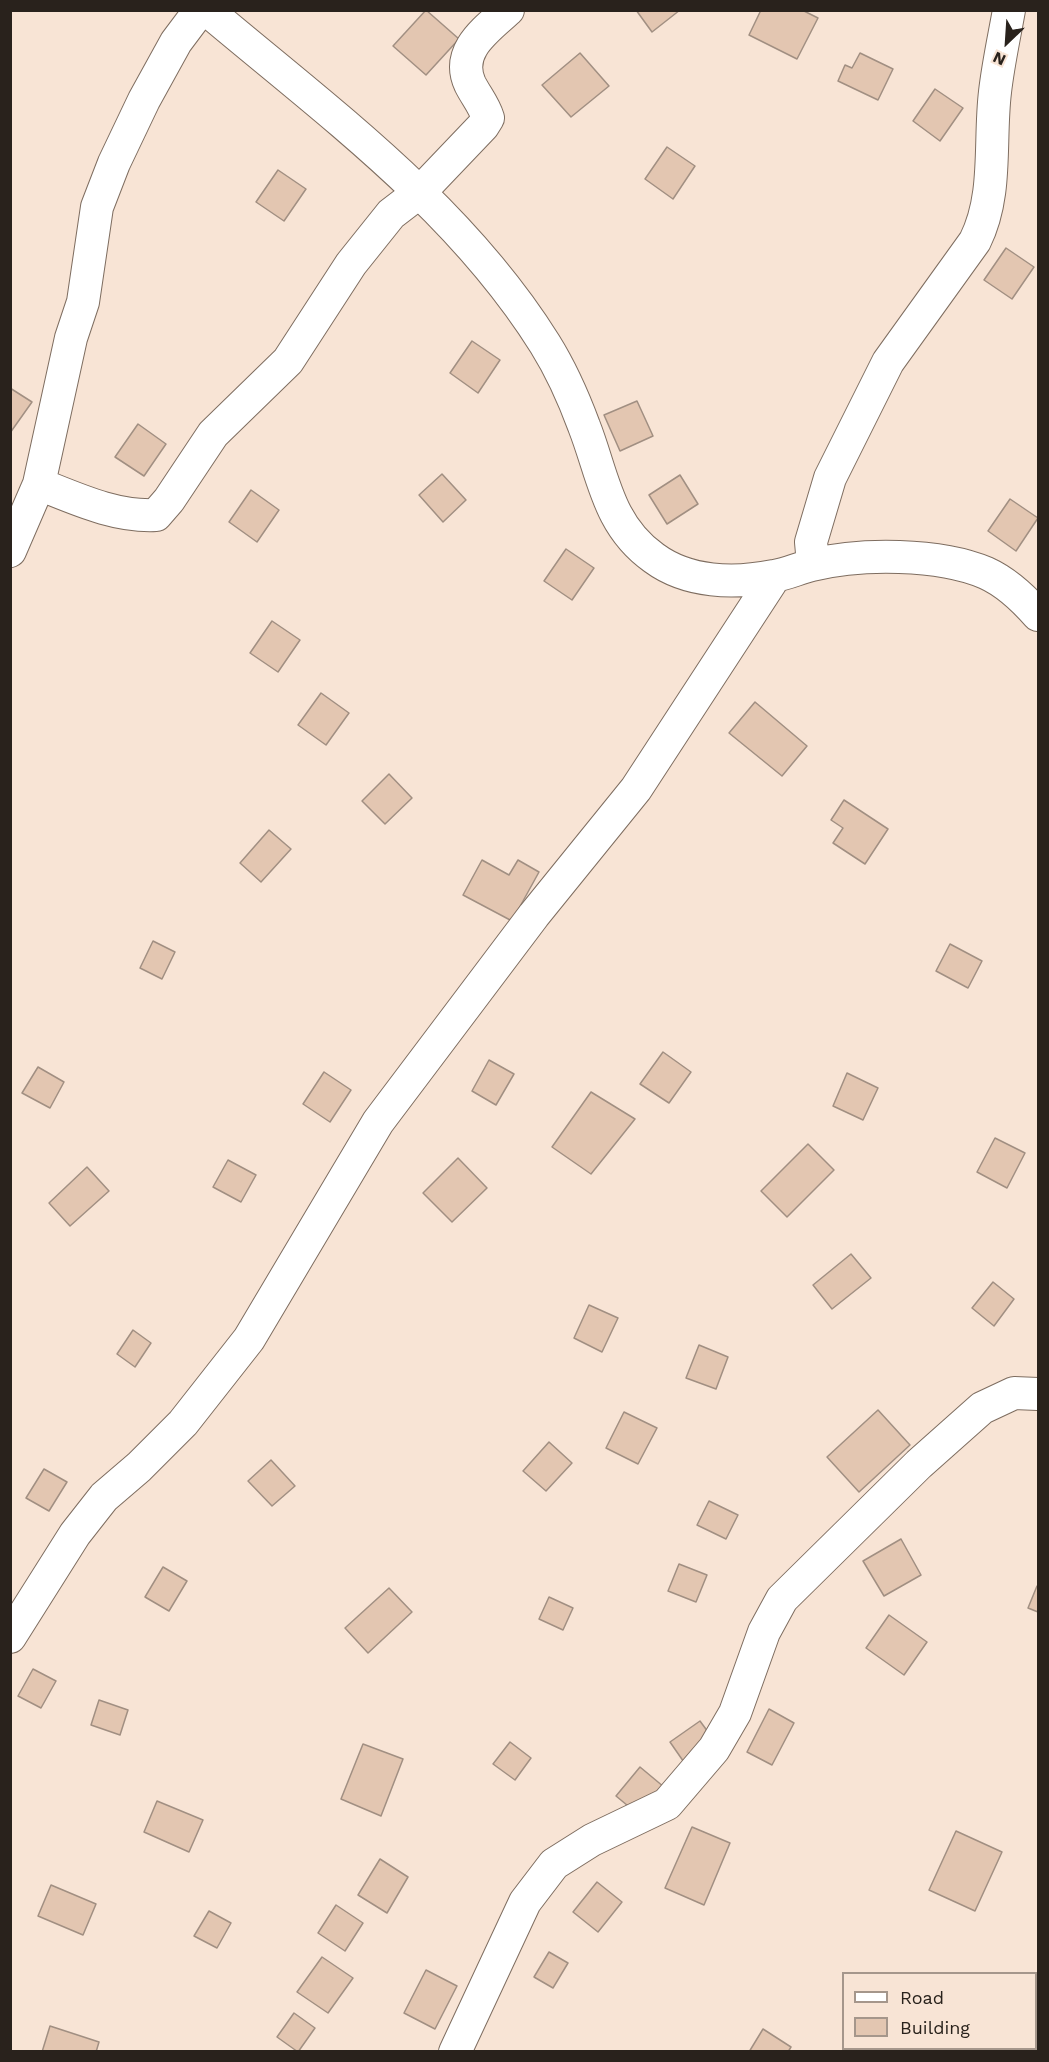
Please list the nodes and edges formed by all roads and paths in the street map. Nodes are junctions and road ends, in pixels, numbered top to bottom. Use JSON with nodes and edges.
{"nodes":[{"id":1,"x":200,"y":10,"type":"edge"},
{"id":2,"x":207,"y":10,"type":"edge"},
{"id":3,"x":508,"y":10,"type":"edge"},
{"id":4,"x":1009,"y":10,"type":"edge"},
{"id":5,"x":421,"y":190,"type":"junction"},
{"id":6,"x":39,"y":484,"type":"junction"},
{"id":7,"x":10,"y":551,"type":"edge"},
{"id":8,"x":813,"y":564,"type":"junction"},
{"id":9,"x":775,"y":576,"type":"junction"},
{"id":10,"x":1038,"y":615,"type":"edge"},
{"id":11,"x":1038,"y":1394,"type":"edge"},
{"id":12,"x":10,"y":1637,"type":"edge"},
{"id":13,"x":455,"y":2052,"type":"edge"}],
"edges":[{"from":1,"to":6,"type":"street"},
{"from":2,"to":5,"type":"street"},
{"from":3,"to":5,"type":"street"},
{"from":4,"to":8,"type":"street"},
{"from":5,"to":6,"type":"street"},
{"from":5,"to":9,"type":"street"},
{"from":6,"to":7,"type":"street"},
{"from":8,"to":9,"type":"street"},
{"from":8,"to":10,"type":"street"},
{"from":9,"to":12,"type":"street"},
{"from":11,"to":13,"type":"street"}]}
